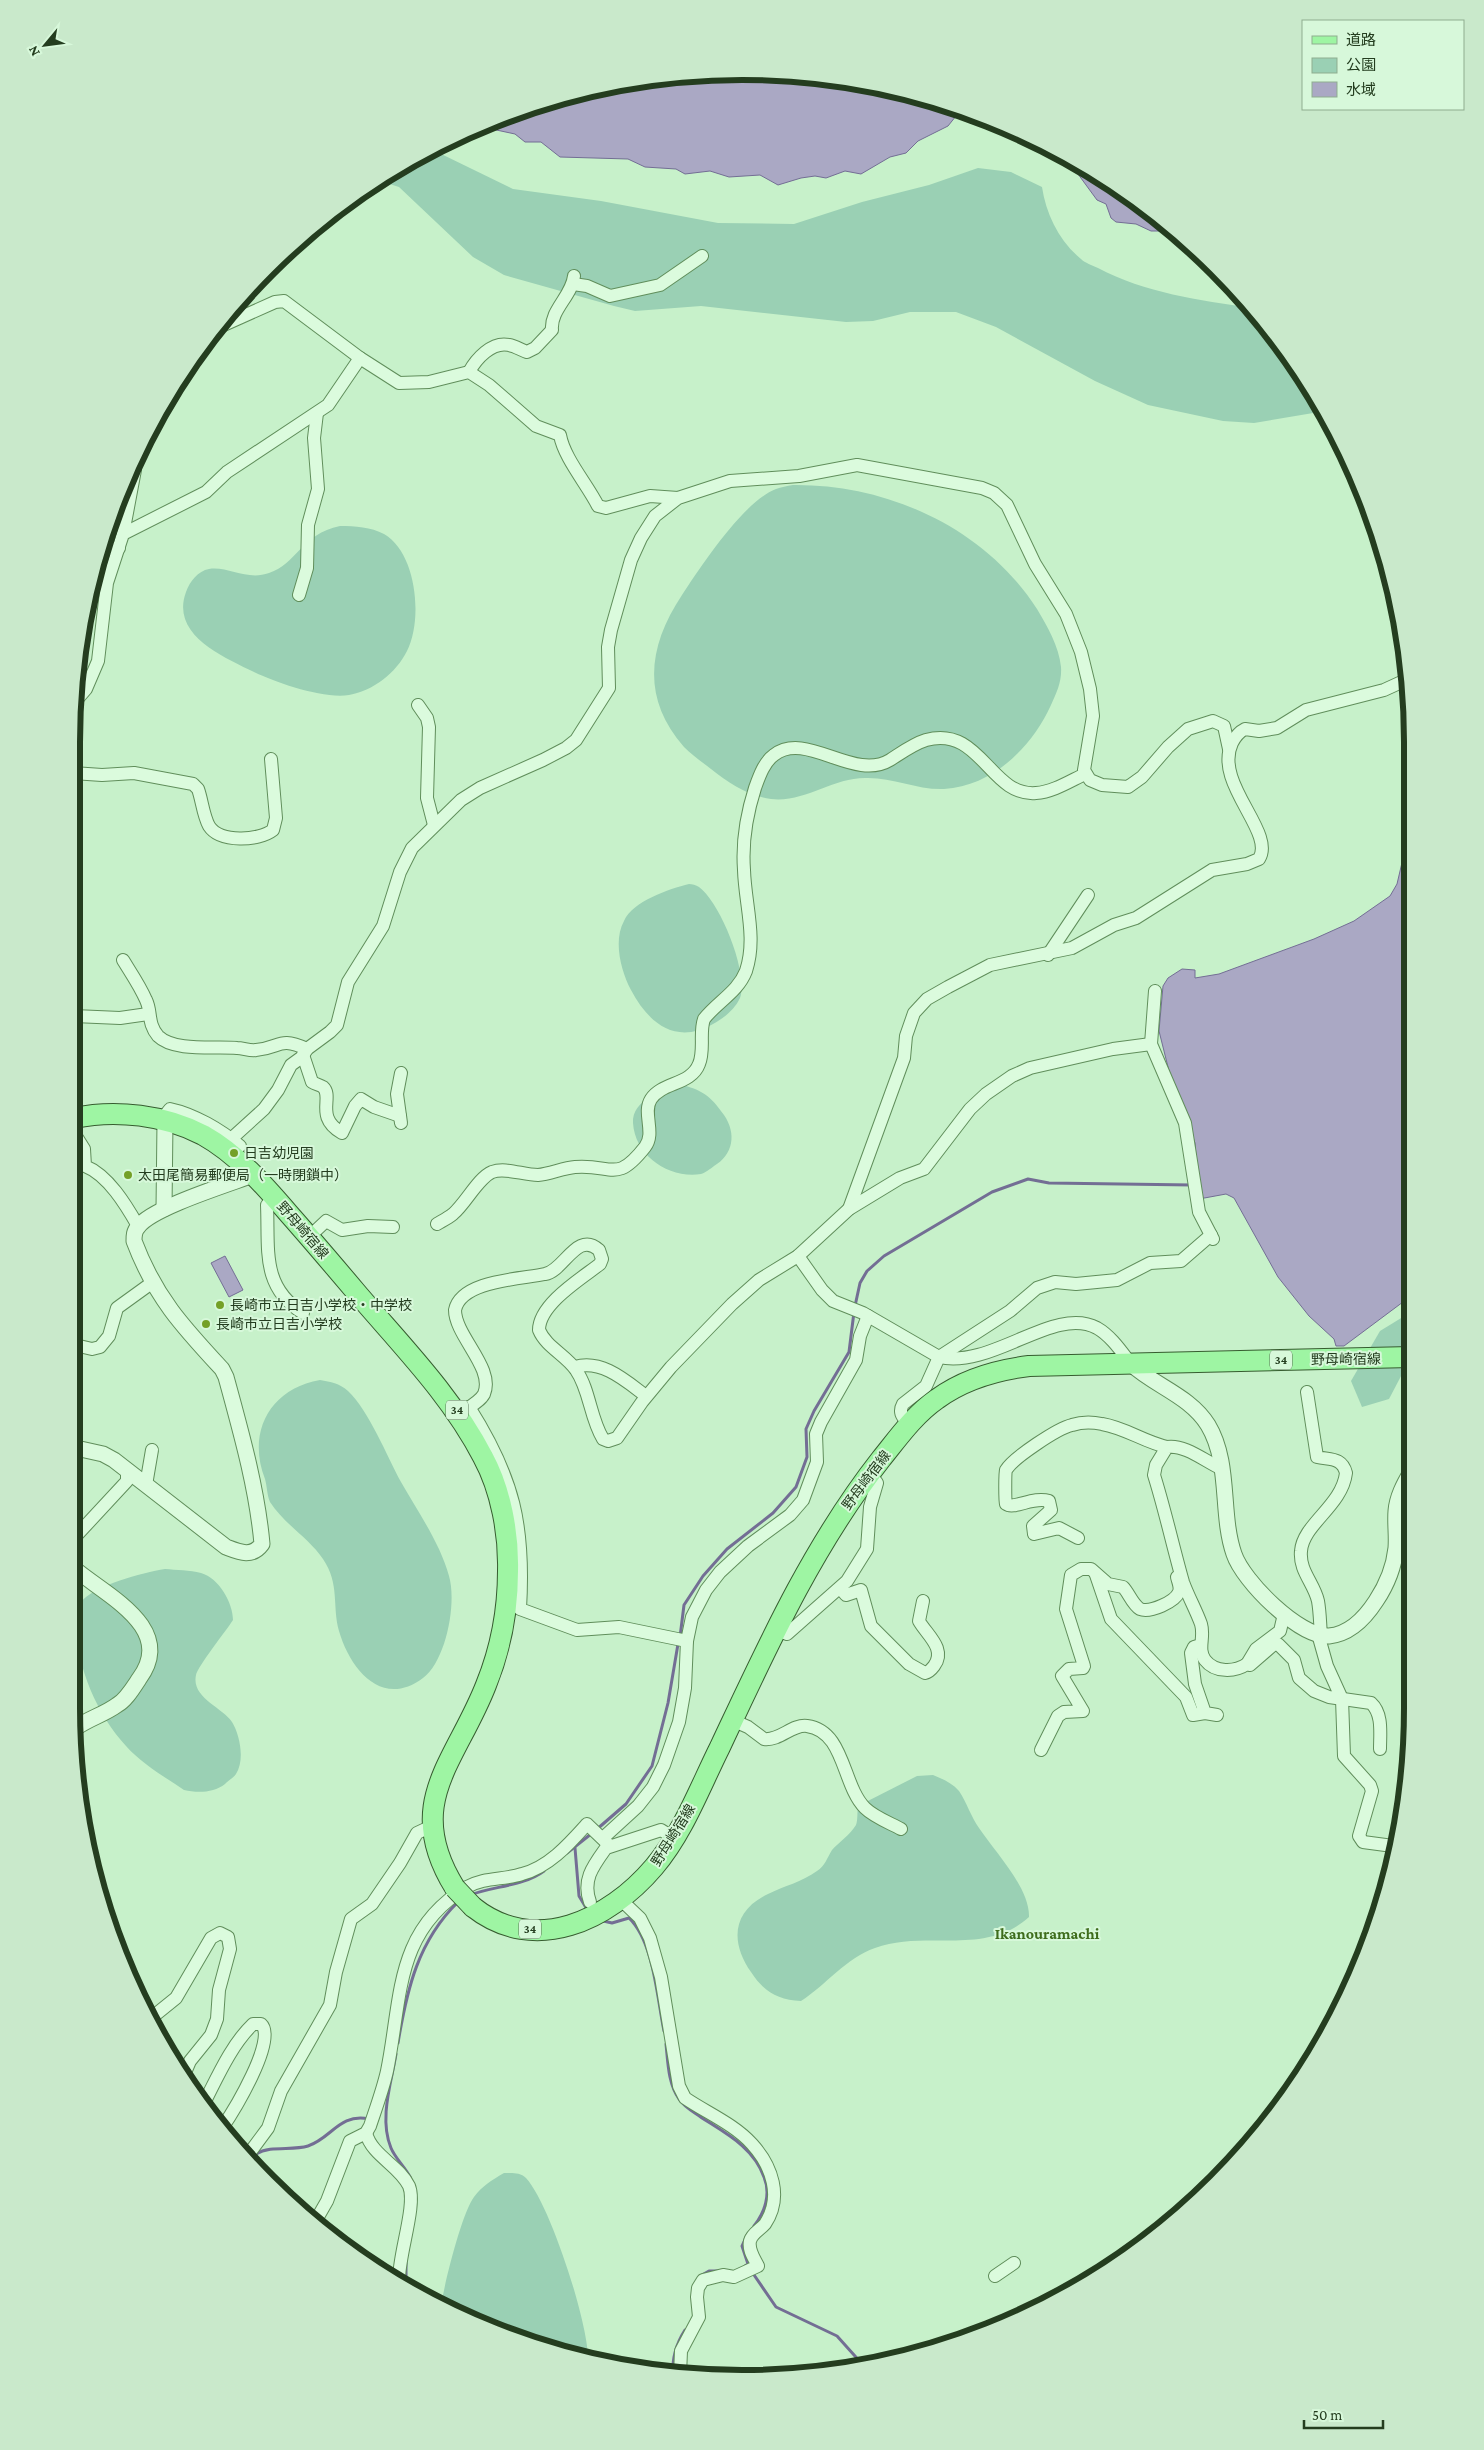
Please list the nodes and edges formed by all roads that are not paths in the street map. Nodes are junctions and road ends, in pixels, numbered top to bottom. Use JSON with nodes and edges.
{"nodes":[{"id":1,"x":702,"y":256,"type":"dead end"},
{"id":2,"x":232,"y":320,"type":"edge"},
{"id":3,"x":360,"y":358,"type":"junction"},
{"id":4,"x":468,"y":372,"type":"junction"},
{"id":5,"x":318,"y":413,"type":"junction"},
{"id":6,"x":132,"y":484,"type":"edge"},
{"id":7,"x":678,"y":498,"type":"junction"},
{"id":8,"x":123,"y":534,"type":"junction"},
{"id":9,"x":110,"y":548,"type":"edge"},
{"id":10,"x":119,"y":548,"type":"junction"},
{"id":11,"x":299,"y":595,"type":"dead end"},
{"id":12,"x":1401,"y":682,"type":"edge"},
{"id":13,"x":82,"y":694,"type":"edge"},
{"id":14,"x":418,"y":705,"type":"dead end"},
{"id":15,"x":1229,"y":749,"type":"junction"},
{"id":16,"x":271,"y":759,"type":"dead end"},
{"id":17,"x":80,"y":773,"type":"edge"},
{"id":18,"x":1085,"y":774,"type":"junction"},
{"id":19,"x":434,"y":825,"type":"junction"},
{"id":20,"x":1088,"y":895,"type":"dead end"},
{"id":21,"x":1048,"y":955,"type":"junction"},
{"id":22,"x":123,"y":960,"type":"dead end"},
{"id":23,"x":1154,"y":991,"type":"dead end"},
{"id":24,"x":148,"y":1014,"type":"junction"},
{"id":25,"x":80,"y":1016,"type":"edge"},
{"id":26,"x":1151,"y":1044,"type":"junction"},
{"id":27,"x":305,"y":1052,"type":"junction"},
{"id":28,"x":401,"y":1073,"type":"dead end"},
{"id":29,"x":80,"y":1117,"type":"edge"},
{"id":30,"x":165,"y":1121,"type":"junction"},
{"id":31,"x":80,"y":1143,"type":"edge"},
{"id":32,"x":253,"y":1175,"type":"junction"},
{"id":33,"x":274,"y":1197,"type":"junction"},
{"id":34,"x":164,"y":1209,"type":"junction"},
{"id":35,"x":849,"y":1209,"type":"junction"},
{"id":36,"x":437,"y":1224,"type":"dead end"},
{"id":37,"x":138,"y":1226,"type":"junction"},
{"id":38,"x":393,"y":1227,"type":"dead end"},
{"id":39,"x":309,"y":1237,"type":"junction"},
{"id":40,"x":798,"y":1256,"type":"junction"},
{"id":41,"x":153,"y":1282,"type":"junction"},
{"id":42,"x":303,"y":1313,"type":"dead end"},
{"id":43,"x":866,"y":1315,"type":"junction"},
{"id":44,"x":80,"y":1346,"type":"edge"},
{"id":45,"x":939,"y":1357,"type":"junction"},
{"id":46,"x":1404,"y":1357,"type":"edge"},
{"id":47,"x":1141,"y":1364,"type":"junction"},
{"id":48,"x":574,"y":1367,"type":"junction"},
{"id":49,"x":1307,"y":1392,"type":"dead end"},
{"id":50,"x":646,"y":1396,"type":"junction"},
{"id":51,"x":464,"y":1410,"type":"junction"},
{"id":52,"x":908,"y":1424,"type":"junction"},
{"id":53,"x":1167,"y":1447,"type":"junction"},
{"id":54,"x":80,"y":1449,"type":"edge"},
{"id":55,"x":152,"y":1450,"type":"dead end"},
{"id":56,"x":1220,"y":1468,"type":"junction"},
{"id":57,"x":127,"y":1470,"type":"junction"},
{"id":58,"x":870,"y":1474,"type":"junction"},
{"id":59,"x":146,"y":1484,"type":"junction"},
{"id":60,"x":1404,"y":1486,"type":"edge"},
{"id":61,"x":80,"y":1532,"type":"edge"},
{"id":62,"x":1078,"y":1538,"type":"dead end"},
{"id":63,"x":1171,"y":1540,"type":"junction"},
{"id":64,"x":80,"y":1573,"type":"edge"},
{"id":65,"x":1096,"y":1575,"type":"junction"},
{"id":66,"x":840,"y":1588,"type":"junction"},
{"id":67,"x":923,"y":1600,"type":"dead end"},
{"id":68,"x":1284,"y":1614,"type":"junction"},
{"id":69,"x":775,"y":1629,"type":"junction"},
{"id":70,"x":1320,"y":1634,"type":"junction"},
{"id":71,"x":687,"y":1641,"type":"junction"},
{"id":72,"x":1201,"y":1645,"type":"junction"},
{"id":73,"x":1247,"y":1664,"type":"junction"},
{"id":74,"x":1342,"y":1699,"type":"junction"},
{"id":75,"x":732,"y":1720,"type":"junction"},
{"id":76,"x":80,"y":1725,"type":"edge"},
{"id":77,"x":1380,"y":1748,"type":"dead end"},
{"id":78,"x":1041,"y":1750,"type":"dead end"},
{"id":79,"x":432,"y":1826,"type":"junction"},
{"id":80,"x":901,"y":1829,"type":"dead end"},
{"id":81,"x":601,"y":1836,"type":"junction"},
{"id":82,"x":674,"y":1838,"type":"junction"},
{"id":83,"x":1389,"y":1846,"type":"edge"},
{"id":84,"x":620,"y":1899,"type":"junction"},
{"id":85,"x":593,"y":1911,"type":"junction"},
{"id":86,"x":155,"y":2015,"type":"edge"},
{"id":87,"x":187,"y":2068,"type":"edge"},
{"id":88,"x":207,"y":2097,"type":"edge"},
{"id":89,"x":226,"y":2122,"type":"edge"},
{"id":90,"x":370,"y":2124,"type":"junction"},
{"id":91,"x":250,"y":2151,"type":"edge"},
{"id":92,"x":318,"y":2216,"type":"edge"},
{"id":93,"x":1014,"y":2263,"type":"dead end"},
{"id":94,"x":399,"y":2274,"type":"edge"},
{"id":95,"x":996,"y":2276,"type":"dead end"},
{"id":96,"x":680,"y":2367,"type":"edge"}],
"edges":[{"from":1,"to":4,"type":"street"},
{"from":2,"to":3,"type":"street"},
{"from":3,"to":4,"type":"street"},
{"from":3,"to":5,"type":"street"},
{"from":4,"to":7,"type":"street"},
{"from":5,"to":8,"type":"street"},
{"from":5,"to":11,"type":"street"},
{"from":6,"to":8,"type":"street"},
{"from":7,"to":18,"type":"street"},
{"from":7,"to":19,"type":"street"},
{"from":8,"to":10,"type":"street"},
{"from":9,"to":10,"type":"street"},
{"from":10,"to":13,"type":"street"},
{"from":12,"to":15,"type":"street"},
{"from":14,"to":19,"type":"street"},
{"from":15,"to":18,"type":"street"},
{"from":15,"to":21,"type":"street"},
{"from":16,"to":17,"type":"street"},
{"from":18,"to":36,"type":"street"},
{"from":19,"to":27,"type":"street"},
{"from":20,"to":21,"type":"street"},
{"from":21,"to":35,"type":"street"},
{"from":22,"to":24,"type":"street"},
{"from":23,"to":26,"type":"street"},
{"from":24,"to":25,"type":"street"},
{"from":24,"to":27,"type":"street"},
{"from":26,"to":35,"type":"street"},
{"from":26,"to":45,"type":"street"},
{"from":27,"to":28,"type":"street"},
{"from":27,"to":30,"type":"street"},
{"from":29,"to":30,"type":"main road","name":"野母崎宿線","number":"34"},
{"from":30,"to":32,"type":"main road","name":"野母崎宿線","number":"34"},
{"from":30,"to":34,"type":"street"},
{"from":31,"to":37,"type":"street"},
{"from":32,"to":33,"type":"main road","name":"野母崎宿線","number":"34"},
{"from":32,"to":34,"type":"street"},
{"from":33,"to":39,"type":"main road","name":"野母崎宿線","number":"34"},
{"from":33,"to":42,"type":"street"},
{"from":34,"to":37,"type":"street"},
{"from":35,"to":40,"type":"street"},
{"from":37,"to":41,"type":"street"},
{"from":38,"to":39,"type":"street"},
{"from":39,"to":51,"type":"main road","name":"野母崎宿線","number":"34"},
{"from":40,"to":43,"type":"street"},
{"from":40,"to":50,"type":"street","number":"34"},
{"from":41,"to":44,"type":"street"},
{"from":41,"to":59,"type":"street"},
{"from":43,"to":45,"type":"street"},
{"from":43,"to":71,"type":"street"},
{"from":45,"to":47,"type":"street"},
{"from":45,"to":52,"type":"street"},
{"from":46,"to":47,"type":"main road","name":"野母崎宿線","number":"34"},
{"from":47,"to":52,"type":"main road","name":"野母崎宿線","number":"34"},
{"from":47,"to":56,"type":"street"},
{"from":48,"to":50,"type":"street"},
{"from":48,"to":50,"type":"street","number":"34"},
{"from":48,"to":51,"type":"street","number":"34"},
{"from":49,"to":70,"type":"street"},
{"from":51,"to":71,"type":"street"},
{"from":51,"to":79,"type":"main road","name":"野母崎宿線","number":"34"},
{"from":52,"to":58,"type":"main road","name":"野母崎宿線","number":"34"},
{"from":53,"to":56,"type":"street"},
{"from":53,"to":62,"type":"street"},
{"from":53,"to":63,"type":"street"},
{"from":54,"to":57,"type":"street"},
{"from":55,"to":59,"type":"street"},
{"from":56,"to":68,"type":"street"},
{"from":57,"to":59,"type":"street"},
{"from":57,"to":61,"type":"street"},
{"from":58,"to":66,"type":"street"},
{"from":58,"to":69,"type":"main road","name":"野母崎宿線","number":"34"},
{"from":60,"to":70,"type":"street"},
{"from":63,"to":65,"type":"street"},
{"from":63,"to":72,"type":"street"},
{"from":64,"to":76,"type":"street"},
{"from":65,"to":72,"type":"street"},
{"from":65,"to":78,"type":"street"},
{"from":66,"to":67,"type":"street"},
{"from":66,"to":69,"type":"street"},
{"from":68,"to":70,"type":"street"},
{"from":68,"to":73,"type":"street"},
{"from":69,"to":75,"type":"main road","name":"野母崎宿線","number":"34"},
{"from":70,"to":74,"type":"street"},
{"from":71,"to":81,"type":"street"},
{"from":72,"to":73,"type":"street"},
{"from":73,"to":74,"type":"street"},
{"from":74,"to":77,"type":"street"},
{"from":74,"to":83,"type":"street"},
{"from":75,"to":80,"type":"street"},
{"from":75,"to":82,"type":"main road","name":"野母崎宿線","number":"34"},
{"from":79,"to":85,"type":"main road","name":"野母崎宿線","number":"34","bridge":true},
{"from":79,"to":91,"type":"street"},
{"from":81,"to":82,"type":"street"},
{"from":81,"to":85,"type":"street"},
{"from":81,"to":90,"type":"street"},
{"from":82,"to":84,"type":"main road","name":"野母崎宿線","number":"34"},
{"from":84,"to":85,"type":"main road","name":"野母崎宿線","number":"34"},
{"from":84,"to":96,"type":"street"},
{"from":86,"to":87,"type":"street"},
{"from":88,"to":89,"type":"street"},
{"from":90,"to":92,"type":"street"},
{"from":90,"to":94,"type":"street"},
{"from":93,"to":95,"type":"street"}]}
